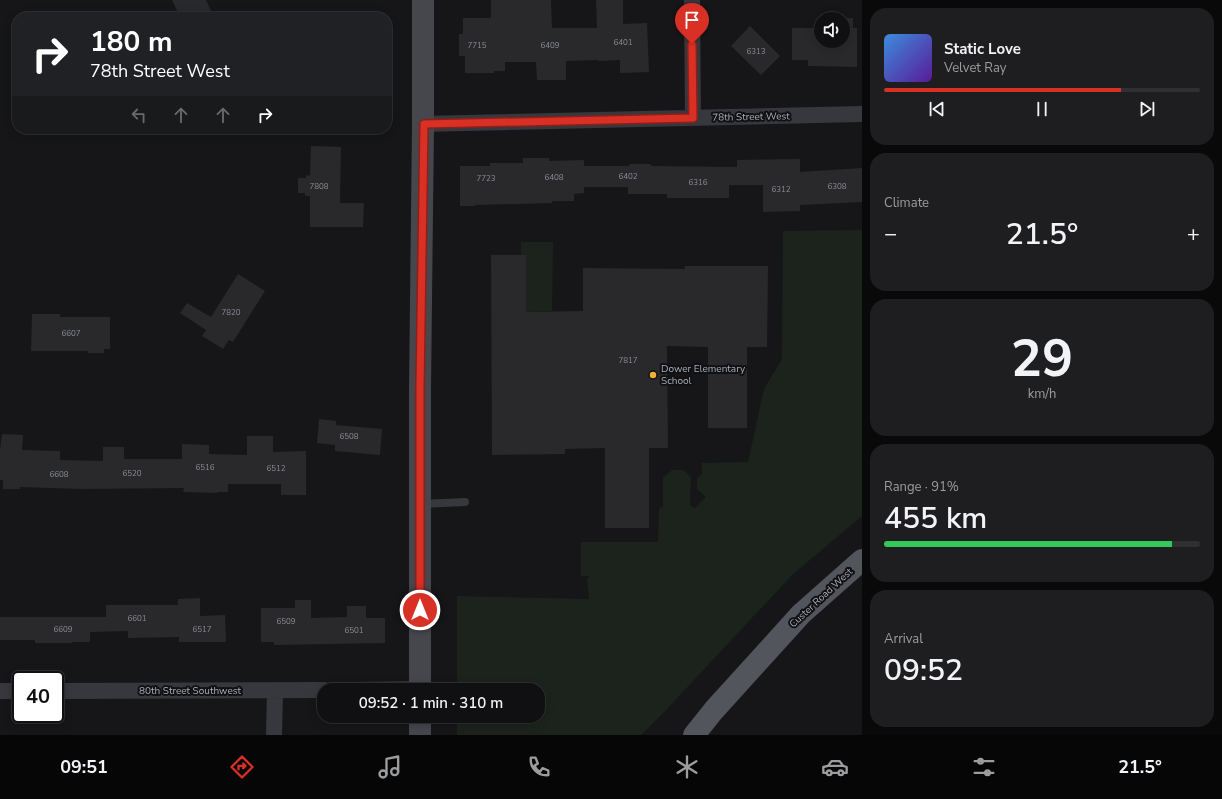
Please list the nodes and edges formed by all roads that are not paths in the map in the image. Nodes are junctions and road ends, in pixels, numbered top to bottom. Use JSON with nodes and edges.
{"nodes":[{"id":1,"x":423,"y":0,"type":"edge"},
{"id":2,"x":692,"y":0,"type":"edge"},
{"id":3,"x":862,"y":114,"type":"edge"},
{"id":4,"x":693,"y":118,"type":"junction"},
{"id":5,"x":424,"y":124,"type":"junction"},
{"id":6,"x":465,"y":502,"type":"dead end"},
{"id":7,"x":420,"y":504,"type":"junction"},
{"id":8,"x":862,"y":560,"type":"edge"},
{"id":9,"x":420,"y":683,"type":"edge"},
{"id":10,"x":317,"y":690,"type":"edge"},
{"id":11,"x":0,"y":691,"type":"edge"},
{"id":12,"x":12,"y":691,"type":"edge"},
{"id":13,"x":64,"y":691,"type":"edge"},
{"id":14,"x":275,"y":691,"type":"junction"},
{"id":15,"x":420,"y":723,"type":"edge"},
{"id":16,"x":274,"y":735,"type":"edge"},
{"id":17,"x":420,"y":735,"type":"edge"},
{"id":18,"x":694,"y":735,"type":"edge"}],
"edges":[{"from":1,"to":5,"type":"street"},
{"from":2,"to":4,"type":"street"},
{"from":3,"to":4,"type":"street","name":"78th Street West"},
{"from":4,"to":5,"type":"street","name":"78th Street West"},
{"from":5,"to":7,"type":"street"},
{"from":6,"to":7,"type":"lane"},
{"from":7,"to":9,"type":"street"},
{"from":8,"to":18,"type":"main road","name":"Custer Road West"},
{"from":10,"to":14,"type":"street","name":"80th Street Southwest"},
{"from":11,"to":12,"type":"street"},
{"from":13,"to":14,"type":"street","name":"80th Street Southwest"},
{"from":14,"to":16,"type":"street"},
{"from":15,"to":17,"type":"street"}]}
